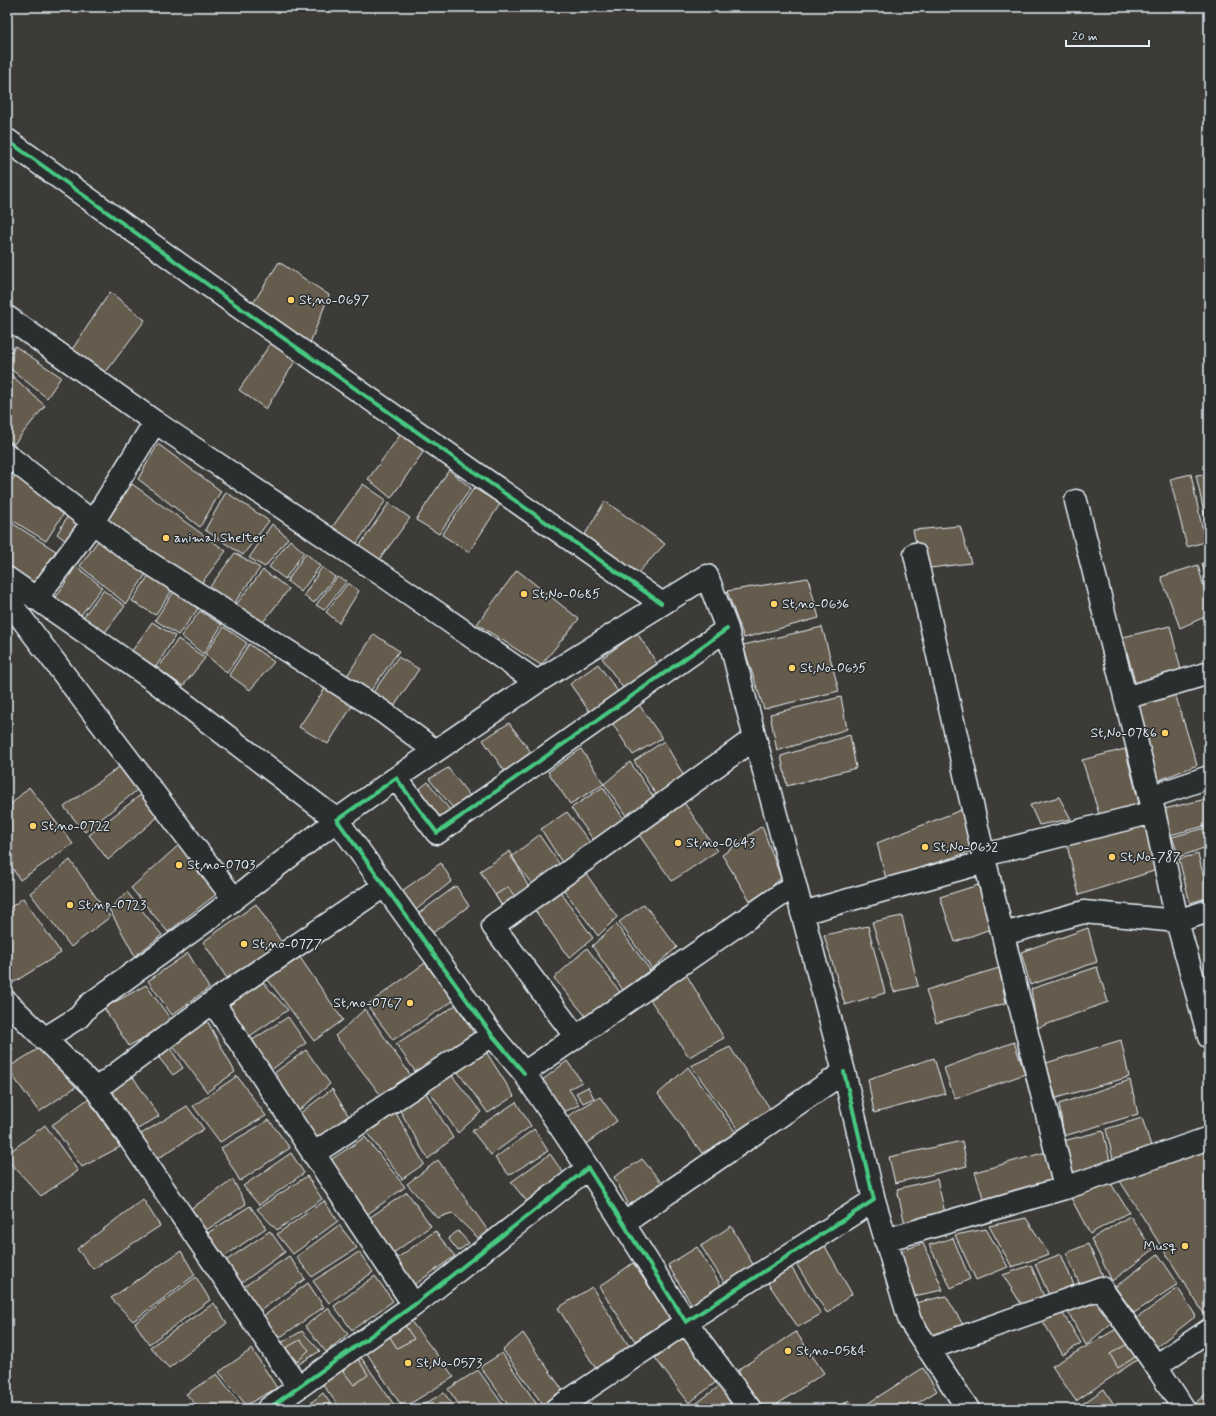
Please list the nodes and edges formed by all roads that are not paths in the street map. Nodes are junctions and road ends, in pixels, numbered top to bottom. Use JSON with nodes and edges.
{"nodes":[{"id":1,"x":7,"y":140,"type":"edge"},
{"id":2,"x":7,"y":317,"type":"edge"},
{"id":3,"x":155,"y":422,"type":"junction"},
{"id":4,"x":7,"y":455,"type":"edge"},
{"id":5,"x":1076,"y":500,"type":"dead end"},
{"id":6,"x":93,"y":522,"type":"junction"},
{"id":7,"x":915,"y":554,"type":"dead end"},
{"id":8,"x":7,"y":578,"type":"edge"},
{"id":9,"x":7,"y":599,"type":"edge"},
{"id":10,"x":36,"y":599,"type":"junction"},
{"id":11,"x":661,"y":603,"type":"junction"},
{"id":12,"x":727,"y":630,"type":"junction"},
{"id":13,"x":1209,"y":673,"type":"edge"},
{"id":14,"x":537,"y":682,"type":"junction"},
{"id":15,"x":1125,"y":698,"type":"junction"},
{"id":16,"x":755,"y":738,"type":"junction"},
{"id":17,"x":434,"y":750,"type":"junction"},
{"id":18,"x":1209,"y":777,"type":"edge"},
{"id":19,"x":396,"y":778,"type":"junction"},
{"id":20,"x":1152,"y":805,"type":"junction"},
{"id":21,"x":337,"y":820,"type":"junction"},
{"id":22,"x":984,"y":858,"type":"junction"},
{"id":23,"x":794,"y":885,"type":"junction"},
{"id":24,"x":384,"y":886,"type":"junction"},
{"id":25,"x":234,"y":899,"type":"junction"},
{"id":26,"x":1209,"y":911,"type":"edge"},
{"id":27,"x":802,"y":913,"type":"junction"},
{"id":28,"x":1177,"y":921,"type":"junction"},
{"id":29,"x":1003,"y":934,"type":"junction"},
{"id":30,"x":7,"y":1002,"type":"edge"},
{"id":31,"x":213,"y":1002,"type":"junction"},
{"id":32,"x":492,"y":1035,"type":"junction"},
{"id":33,"x":576,"y":1037,"type":"junction"},
{"id":34,"x":1209,"y":1037,"type":"edge"},
{"id":35,"x":44,"y":1039,"type":"junction"},
{"id":36,"x":844,"y":1072,"type":"junction"},
{"id":37,"x":524,"y":1073,"type":"junction"},
{"id":38,"x":96,"y":1089,"type":"junction"},
{"id":39,"x":1209,"y":1138,"type":"edge"},
{"id":40,"x":313,"y":1154,"type":"junction"},
{"id":41,"x":588,"y":1168,"type":"junction"},
{"id":42,"x":1065,"y":1188,"type":"junction"},
{"id":43,"x":874,"y":1200,"type":"junction"},
{"id":44,"x":624,"y":1223,"type":"junction"},
{"id":45,"x":885,"y":1240,"type":"junction"},
{"id":46,"x":414,"y":1305,"type":"junction"},
{"id":47,"x":686,"y":1322,"type":"junction"},
{"id":48,"x":1209,"y":1330,"type":"edge"},
{"id":49,"x":928,"y":1349,"type":"junction"},
{"id":50,"x":1156,"y":1366,"type":"junction"},
{"id":51,"x":298,"y":1387,"type":"junction"},
{"id":52,"x":1183,"y":1408,"type":"edge"},
{"id":53,"x":268,"y":1409,"type":"edge"},
{"id":54,"x":556,"y":1409,"type":"edge"},
{"id":55,"x":750,"y":1409,"type":"edge"},
{"id":56,"x":968,"y":1409,"type":"edge"}],
"edges":[{"from":1,"to":11,"type":"street"},
{"from":2,"to":3,"type":"street"},
{"from":3,"to":6,"type":"street"},
{"from":3,"to":14,"type":"street"},
{"from":4,"to":6,"type":"street"},
{"from":5,"to":15,"type":"street"},
{"from":6,"to":10,"type":"street"},
{"from":6,"to":17,"type":"street"},
{"from":7,"to":22,"type":"street"},
{"from":8,"to":10,"type":"street"},
{"from":9,"to":25,"type":"street"},
{"from":10,"to":21,"type":"street"},
{"from":11,"to":12,"type":"street"},
{"from":11,"to":14,"type":"street"},
{"from":12,"to":16,"type":"street"},
{"from":12,"to":19,"type":"street"},
{"from":13,"to":15,"type":"street"},
{"from":14,"to":17,"type":"street"},
{"from":15,"to":20,"type":"street"},
{"from":16,"to":23,"type":"street"},
{"from":16,"to":33,"type":"street"},
{"from":17,"to":19,"type":"street"},
{"from":18,"to":20,"type":"street"},
{"from":19,"to":21,"type":"street"},
{"from":20,"to":22,"type":"street"},
{"from":20,"to":28,"type":"street"},
{"from":21,"to":24,"type":"street"},
{"from":21,"to":25,"type":"street"},
{"from":22,"to":27,"type":"street"},
{"from":22,"to":29,"type":"street"},
{"from":23,"to":27,"type":"street"},
{"from":23,"to":33,"type":"street"},
{"from":24,"to":31,"type":"street"},
{"from":24,"to":32,"type":"street"},
{"from":25,"to":35,"type":"street"},
{"from":26,"to":28,"type":"street"},
{"from":27,"to":36,"type":"street"},
{"from":28,"to":29,"type":"street"},
{"from":28,"to":34,"type":"street"},
{"from":29,"to":42,"type":"street"},
{"from":30,"to":35,"type":"street"},
{"from":31,"to":38,"type":"street"},
{"from":31,"to":40,"type":"street"},
{"from":32,"to":37,"type":"street"},
{"from":32,"to":40,"type":"street"},
{"from":33,"to":37,"type":"street"},
{"from":35,"to":38,"type":"street"},
{"from":36,"to":43,"type":"street"},
{"from":36,"to":44,"type":"street"},
{"from":37,"to":41,"type":"street"},
{"from":38,"to":51,"type":"street"},
{"from":39,"to":42,"type":"street"},
{"from":40,"to":46,"type":"street"},
{"from":41,"to":44,"type":"street"},
{"from":41,"to":46,"type":"street"},
{"from":42,"to":45,"type":"street"},
{"from":43,"to":45,"type":"street"},
{"from":43,"to":47,"type":"street"},
{"from":44,"to":47,"type":"street"},
{"from":45,"to":49,"type":"street"},
{"from":46,"to":51,"type":"street"},
{"from":47,"to":54,"type":"street"},
{"from":47,"to":55,"type":"street"},
{"from":48,"to":50,"type":"street"},
{"from":49,"to":50,"type":"street"},
{"from":49,"to":56,"type":"street"},
{"from":50,"to":52,"type":"street"},
{"from":51,"to":53,"type":"street"}]}
